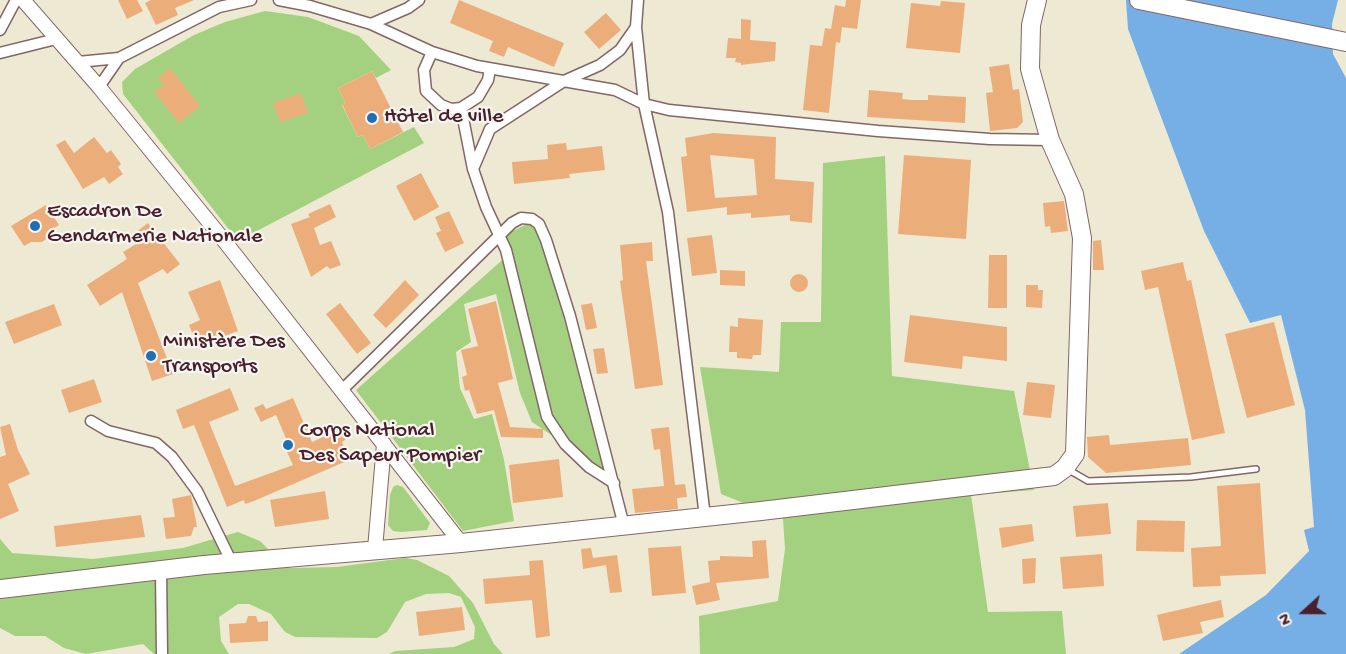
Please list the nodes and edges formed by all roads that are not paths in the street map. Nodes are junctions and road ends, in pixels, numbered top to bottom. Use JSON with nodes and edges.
{"nodes":[{"id":1,"x":16,"y":0,"type":"edge"},
{"id":2,"x":23,"y":0,"type":"edge"},
{"id":3,"x":251,"y":0,"type":"edge"},
{"id":4,"x":279,"y":0,"type":"edge"},
{"id":5,"x":419,"y":0,"type":"edge"},
{"id":6,"x":638,"y":0,"type":"edge"},
{"id":7,"x":1037,"y":0,"type":"edge"},
{"id":8,"x":1139,"y":0,"type":"edge"},
{"id":9,"x":371,"y":24,"type":"junction"},
{"id":10,"x":636,"y":27,"type":"junction"},
{"id":11,"x":0,"y":30,"type":"edge"},
{"id":12,"x":56,"y":39,"type":"junction"},
{"id":13,"x":1344,"y":41,"type":"edge"},
{"id":14,"x":432,"y":52,"type":"junction"},
{"id":15,"x":0,"y":53,"type":"edge"},
{"id":16,"x":119,"y":58,"type":"junction"},
{"id":17,"x":78,"y":62,"type":"junction"},
{"id":18,"x":490,"y":69,"type":"junction"},
{"id":19,"x":564,"y":81,"type":"junction"},
{"id":20,"x":99,"y":87,"type":"junction"},
{"id":21,"x":644,"y":104,"type":"junction"},
{"id":22,"x":461,"y":108,"type":"junction"},
{"id":23,"x":1050,"y":140,"type":"junction"},
{"id":24,"x":473,"y":169,"type":"junction"},
{"id":25,"x":501,"y":236,"type":"junction"},
{"id":26,"x":343,"y":389,"type":"junction"},
{"id":27,"x":90,"y":421,"type":"dead end"},
{"id":28,"x":384,"y":444,"type":"junction"},
{"id":29,"x":1065,"y":468,"type":"junction"},
{"id":30,"x":1256,"y":469,"type":"dead end"},
{"id":31,"x":614,"y":483,"type":"junction"},
{"id":32,"x":705,"y":517,"type":"junction"},
{"id":33,"x":624,"y":526,"type":"junction"},
{"id":34,"x":461,"y":543,"type":"junction"},
{"id":35,"x":375,"y":549,"type":"junction"},
{"id":36,"x":232,"y":563,"type":"junction"},
{"id":37,"x":161,"y":570,"type":"junction"},
{"id":38,"x":0,"y":589,"type":"edge"},
{"id":39,"x":162,"y":654,"type":"edge"}],
"edges":[{"from":1,"to":11,"type":"street"},
{"from":2,"to":12,"type":"street"},
{"from":3,"to":16,"type":"street"},
{"from":4,"to":9,"type":"street"},
{"from":5,"to":9,"type":"street"},
{"from":6,"to":10,"type":"street"},
{"from":7,"to":23,"type":"highway"},
{"from":8,"to":13,"type":"highway"},
{"from":9,"to":14,"type":"street"},
{"from":10,"to":19,"type":"street"},
{"from":10,"to":21,"type":"street"},
{"from":12,"to":15,"type":"street"},
{"from":12,"to":17,"type":"street"},
{"from":14,"to":18,"type":"street"},
{"from":14,"to":22,"type":"street"},
{"from":16,"to":17,"type":"street"},
{"from":16,"to":20,"type":"street"},
{"from":17,"to":20,"type":"street"},
{"from":18,"to":19,"type":"street"},
{"from":18,"to":22,"type":"street"},
{"from":19,"to":21,"type":"street"},
{"from":19,"to":24,"type":"street"},
{"from":20,"to":26,"type":"street"},
{"from":21,"to":23,"type":"street"},
{"from":21,"to":32,"type":"street"},
{"from":22,"to":24,"type":"street"},
{"from":23,"to":29,"type":"highway"},
{"from":24,"to":25,"type":"street"},
{"from":25,"to":26,"type":"street"},
{"from":25,"to":31,"type":"street"},
{"from":25,"to":31,"type":"street"},
{"from":26,"to":28,"type":"street"},
{"from":27,"to":36,"type":"street"},
{"from":28,"to":34,"type":"street"},
{"from":28,"to":35,"type":"street"},
{"from":29,"to":30,"type":"lane"},
{"from":29,"to":32,"type":"highway"},
{"from":31,"to":33,"type":"street"},
{"from":32,"to":33,"type":"highway"},
{"from":33,"to":34,"type":"highway"},
{"from":34,"to":35,"type":"highway"},
{"from":35,"to":36,"type":"highway"},
{"from":36,"to":37,"type":"highway"},
{"from":37,"to":38,"type":"highway"},
{"from":37,"to":39,"type":"street"}]}
